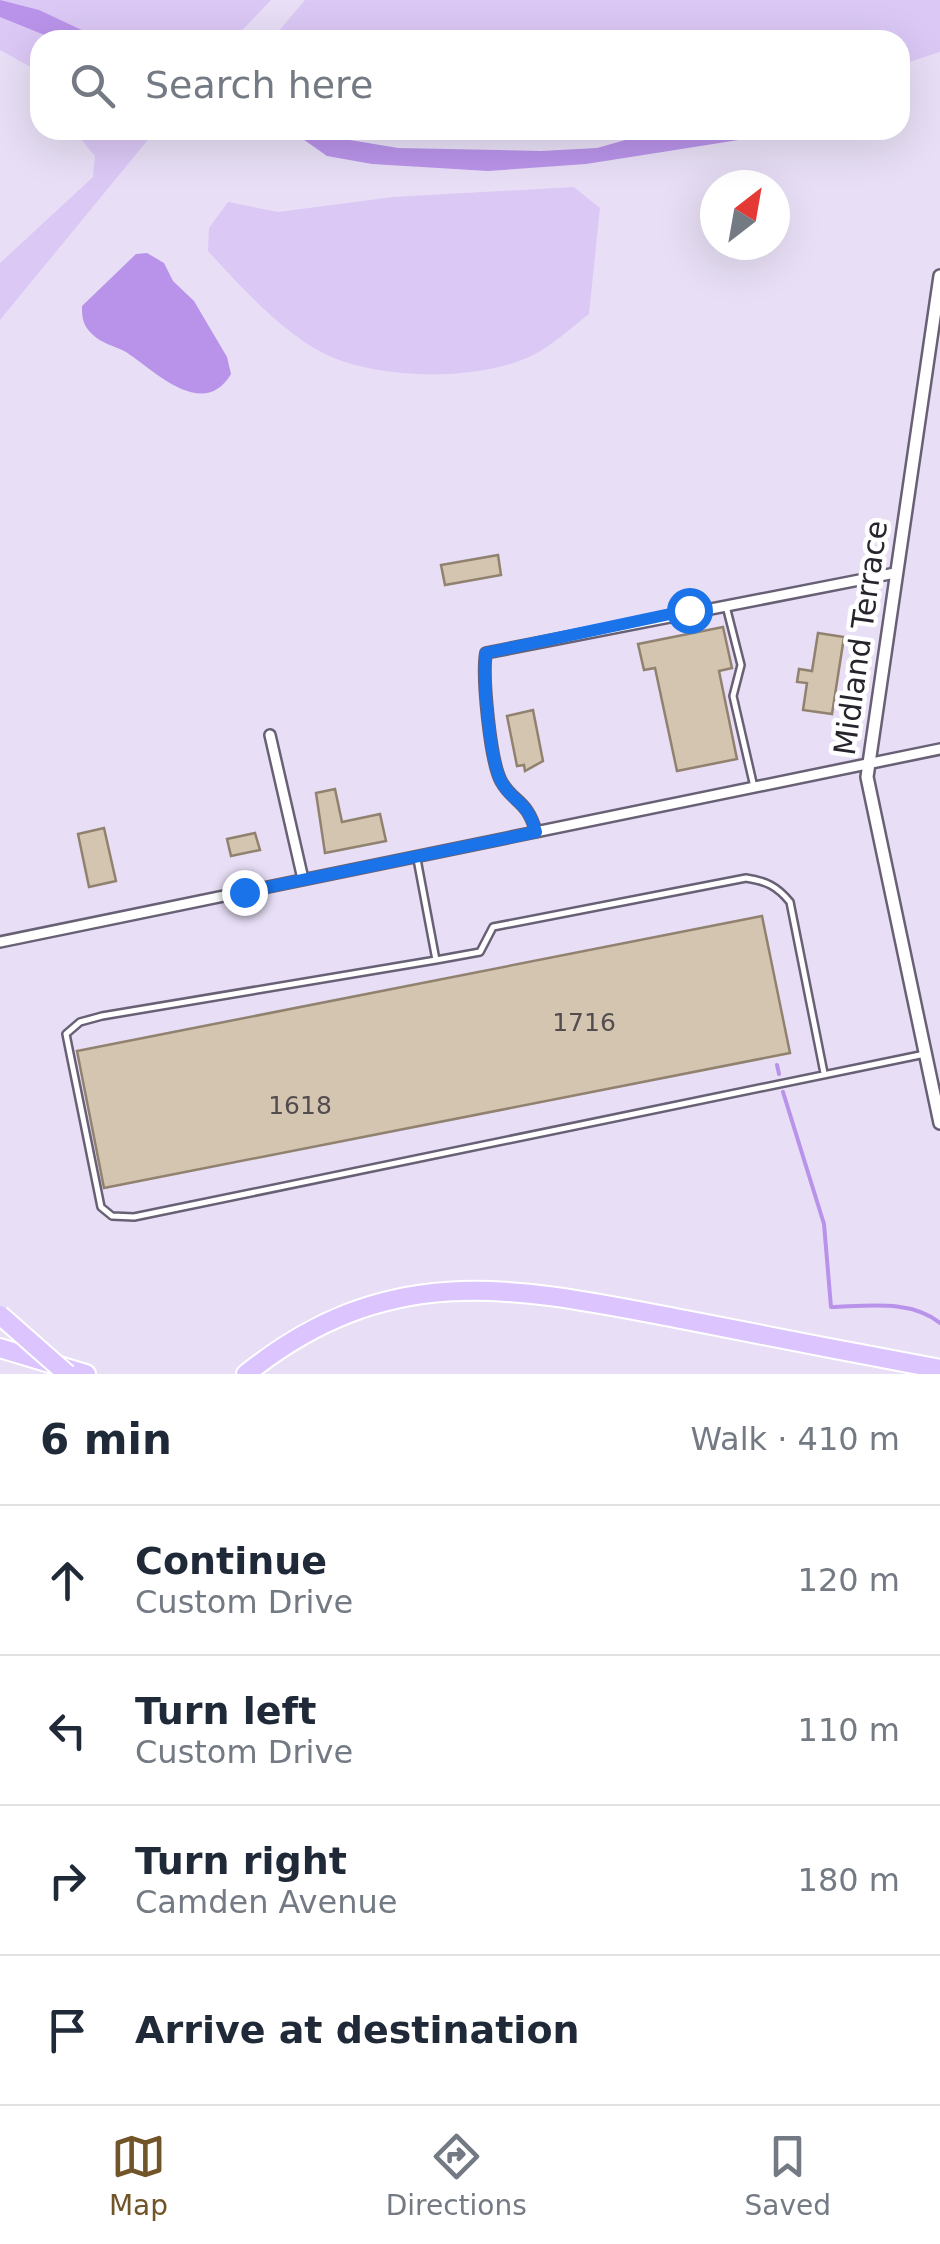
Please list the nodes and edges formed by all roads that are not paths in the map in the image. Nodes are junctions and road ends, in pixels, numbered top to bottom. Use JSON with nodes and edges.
{"nodes":[{"id":1,"x":940,"y":276,"type":"edge"},
{"id":2,"x":894,"y":573,"type":"junction"},
{"id":3,"x":725,"y":602,"type":"junction"},
{"id":4,"x":270,"y":736,"type":"dead end"},
{"id":5,"x":940,"y":750,"type":"edge"},
{"id":6,"x":868,"y":764,"type":"junction"},
{"id":7,"x":754,"y":787,"type":"junction"},
{"id":8,"x":536,"y":832,"type":"junction"},
{"id":9,"x":417,"y":859,"type":"junction"},
{"id":10,"x":304,"y":879,"type":"junction"},
{"id":11,"x":0,"y":942,"type":"edge"},
{"id":12,"x":436,"y":960,"type":"junction"},
{"id":13,"x":925,"y":1054,"type":"junction"},
{"id":14,"x":824,"y":1074,"type":"junction"},
{"id":15,"x":940,"y":1123,"type":"edge"},
{"id":16,"x":0,"y":1315,"type":"edge"},
{"id":17,"x":0,"y":1348,"type":"edge"},
{"id":18,"x":940,"y":1369,"type":"edge"},
{"id":19,"x":68,"y":1374,"type":"edge"},
{"id":20,"x":86,"y":1374,"type":"edge"},
{"id":21,"x":246,"y":1374,"type":"edge"}],
"edges":[{"from":1,"to":2,"type":"street","name":"Midland Terrace"},
{"from":2,"to":3,"type":"street"},
{"from":2,"to":6,"type":"street","name":"Midland Terrace"},
{"from":3,"to":7,"type":"lane"},
{"from":3,"to":8,"type":"street"},
{"from":4,"to":10,"type":"street"},
{"from":5,"to":6,"type":"street"},
{"from":6,"to":7,"type":"street"},
{"from":6,"to":13,"type":"street","name":"Midland Terrace"},
{"from":7,"to":8,"type":"street"},
{"from":8,"to":9,"type":"street"},
{"from":9,"to":10,"type":"street"},
{"from":9,"to":12,"type":"lane"},
{"from":10,"to":11,"type":"street"},
{"from":12,"to":14,"type":"lane"},
{"from":12,"to":14,"type":"lane"},
{"from":13,"to":14,"type":"lane"},
{"from":13,"to":15,"type":"street","name":"Midland Terrace"},
{"from":16,"to":19,"type":"highway","bridge":true},
{"from":17,"to":20,"type":"highway"},
{"from":18,"to":21,"type":"highway"}]}
